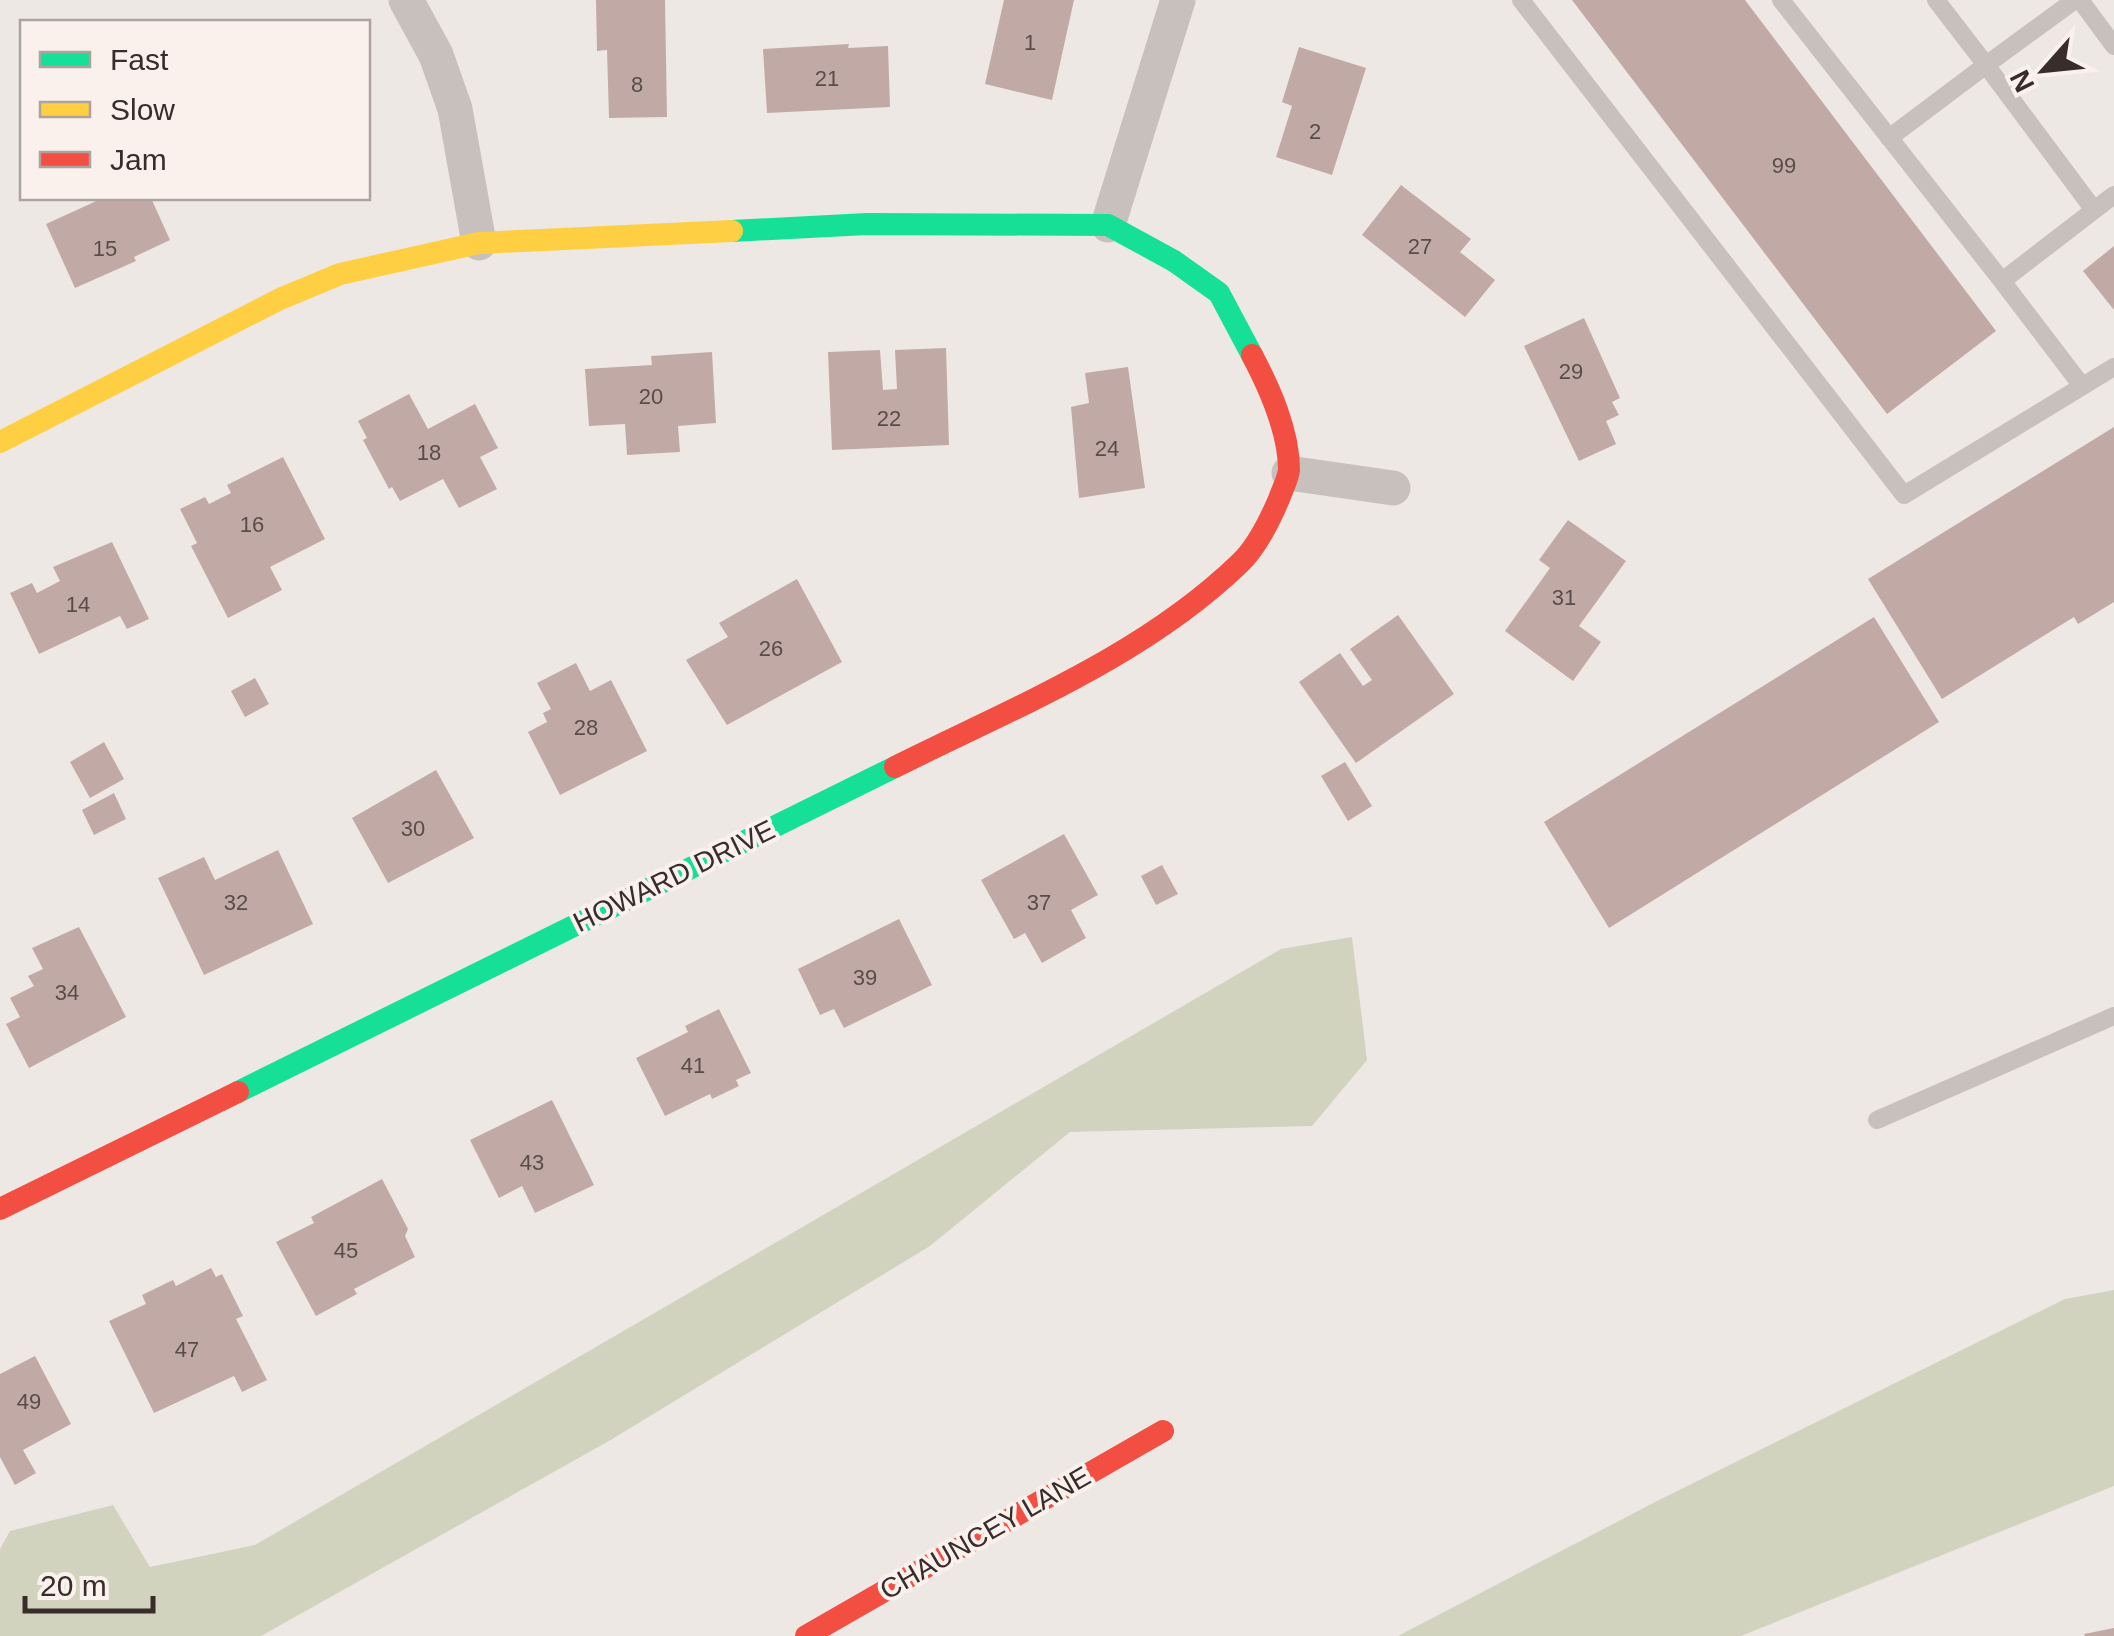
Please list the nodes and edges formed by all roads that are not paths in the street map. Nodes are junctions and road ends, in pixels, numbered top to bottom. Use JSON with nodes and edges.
{"nodes":[{"id":1,"x":406,"y":0,"type":"edge"},
{"id":2,"x":1178,"y":0,"type":"edge"},
{"id":3,"x":1520,"y":0,"type":"edge"},
{"id":4,"x":1782,"y":0,"type":"edge"},
{"id":5,"x":1936,"y":0,"type":"edge"},
{"id":6,"x":2077,"y":0,"type":"edge"},
{"id":7,"x":2114,"y":46,"type":"edge"},
{"id":8,"x":1986,"y":66,"type":"junction"},
{"id":9,"x":1889,"y":138,"type":"junction"},
{"id":10,"x":2114,"y":195,"type":"edge"},
{"id":11,"x":2094,"y":210,"type":"junction"},
{"id":12,"x":1108,"y":225,"type":"junction"},
{"id":13,"x":479,"y":243,"type":"junction"},
{"id":14,"x":2002,"y":281,"type":"junction"},
{"id":15,"x":2114,"y":367,"type":"edge"},
{"id":16,"x":2082,"y":386,"type":"junction"},
{"id":17,"x":0,"y":442,"type":"edge"},
{"id":18,"x":1288,"y":472,"type":"junction"},
{"id":19,"x":1393,"y":488,"type":"dead end"},
{"id":20,"x":2114,"y":1016,"type":"edge"},
{"id":21,"x":1877,"y":1120,"type":"dead end"},
{"id":22,"x":0,"y":1209,"type":"edge"},
{"id":23,"x":1163,"y":1431,"type":"dead end"},
{"id":24,"x":806,"y":1636,"type":"edge"}],
"edges":[{"from":1,"to":13,"type":"street"},
{"from":2,"to":12,"type":"street"},
{"from":3,"to":16,"type":"lane"},
{"from":4,"to":9,"type":"lane"},
{"from":5,"to":8,"type":"lane"},
{"from":6,"to":7,"type":"lane"},
{"from":6,"to":8,"type":"lane"},
{"from":8,"to":9,"type":"lane"},
{"from":8,"to":11,"type":"lane"},
{"from":9,"to":14,"type":"lane"},
{"from":10,"to":11,"type":"lane"},
{"from":11,"to":14,"type":"lane"},
{"from":12,"to":13,"type":"street"},
{"from":12,"to":18,"type":"street"},
{"from":13,"to":17,"type":"street"},
{"from":14,"to":16,"type":"lane"},
{"from":15,"to":16,"type":"lane"},
{"from":18,"to":19,"type":"street"},
{"from":18,"to":22,"type":"street","name":"HOWARD DRIVE"},
{"from":20,"to":21,"type":"lane"},
{"from":23,"to":24,"type":"street","name":"CHAUNCEY LANE"}]}
